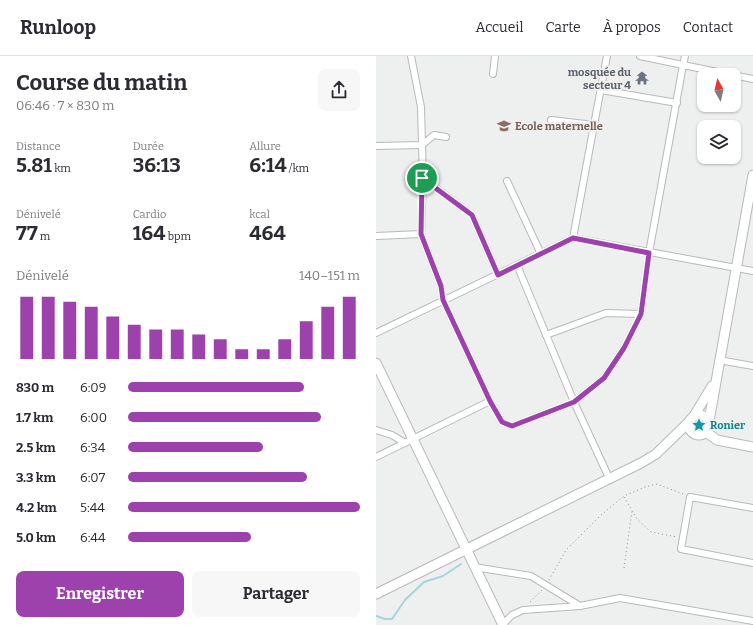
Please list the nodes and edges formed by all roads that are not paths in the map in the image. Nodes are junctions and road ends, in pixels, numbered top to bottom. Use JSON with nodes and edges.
{"nodes":[{"id":1,"x":412,"y":56,"type":"edge"},
{"id":2,"x":495,"y":56,"type":"edge"},
{"id":3,"x":607,"y":56,"type":"edge"},
{"id":4,"x":640,"y":56,"type":"edge"},
{"id":5,"x":685,"y":56,"type":"edge"},
{"id":6,"x":683,"y":65,"type":"junction"},
{"id":7,"x":493,"y":74,"type":"dead end"},
{"id":8,"x":753,"y":79,"type":"edge"},
{"id":9,"x":601,"y":90,"type":"junction"},
{"id":10,"x":677,"y":103,"type":"junction"},
{"id":11,"x":551,"y":120,"type":"dead end"},
{"id":12,"x":594,"y":125,"type":"junction"},
{"id":13,"x":446,"y":136,"type":"dead end"},
{"id":14,"x":422,"y":145,"type":"junction"},
{"id":15,"x":376,"y":146,"type":"edge"},
{"id":16,"x":753,"y":175,"type":"edge"},
{"id":17,"x":422,"y":178,"type":"junction"},
{"id":18,"x":507,"y":181,"type":"dead end"},
{"id":19,"x":751,"y":199,"type":"edge"},
{"id":20,"x":421,"y":234,"type":"junction"},
{"id":21,"x":376,"y":236,"type":"edge"},
{"id":22,"x":573,"y":238,"type":"junction"},
{"id":23,"x":649,"y":253,"type":"junction"},
{"id":24,"x":541,"y":254,"type":"junction"},
{"id":25,"x":517,"y":265,"type":"junction"},
{"id":26,"x":736,"y":268,"type":"junction"},
{"id":27,"x":753,"y":271,"type":"edge"},
{"id":28,"x":498,"y":275,"type":"junction"},
{"id":29,"x":443,"y":300,"type":"junction"},
{"id":30,"x":641,"y":314,"type":"junction"},
{"id":31,"x":376,"y":333,"type":"edge"},
{"id":32,"x":546,"y":335,"type":"junction"},
{"id":33,"x":719,"y":360,"type":"junction"},
{"id":34,"x":376,"y":364,"type":"edge"},
{"id":35,"x":753,"y":366,"type":"edge"},
{"id":36,"x":715,"y":382,"type":"junction"},
{"id":37,"x":490,"y":401,"type":"junction"},
{"id":38,"x":574,"y":402,"type":"junction"},
{"id":39,"x":692,"y":419,"type":"junction"},
{"id":40,"x":709,"y":421,"type":"junction"},
{"id":41,"x":376,"y":430,"type":"edge"},
{"id":42,"x":706,"y":432,"type":"junction"},
{"id":43,"x":694,"y":433,"type":"junction"},
{"id":44,"x":670,"y":440,"type":"junction"},
{"id":45,"x":409,"y":441,"type":"junction"},
{"id":46,"x":753,"y":447,"type":"edge"},
{"id":47,"x":376,"y":457,"type":"edge"},
{"id":48,"x":610,"y":480,"type":"junction"},
{"id":49,"x":753,"y":508,"type":"edge"},
{"id":50,"x":465,"y":549,"type":"junction"},
{"id":51,"x":753,"y":563,"type":"edge"},
{"id":52,"x":474,"y":567,"type":"junction"},
{"id":53,"x":376,"y":594,"type":"edge"},
{"id":54,"x":580,"y":606,"type":"junction"},
{"id":55,"x":753,"y":621,"type":"edge"},
{"id":56,"x":503,"y":624,"type":"edge"}],
"edges":[{"from":1,"to":14,"type":"street"},
{"from":2,"to":7,"type":"street"},
{"from":3,"to":9,"type":"street"},
{"from":4,"to":6,"type":"street"},
{"from":5,"to":6,"type":"street"},
{"from":6,"to":8,"type":"street"},
{"from":6,"to":10,"type":"street"},
{"from":9,"to":10,"type":"street"},
{"from":9,"to":12,"type":"street"},
{"from":10,"to":23,"type":"street"},
{"from":11,"to":12,"type":"street"},
{"from":12,"to":22,"type":"street"},
{"from":13,"to":14,"type":"street"},
{"from":14,"to":15,"type":"street"},
{"from":14,"to":17,"type":"street"},
{"from":16,"to":19,"type":"street"},
{"from":17,"to":20,"type":"street"},
{"from":17,"to":28,"type":"street"},
{"from":18,"to":24,"type":"street"},
{"from":19,"to":26,"type":"street"},
{"from":20,"to":21,"type":"street"},
{"from":20,"to":29,"type":"street"},
{"from":22,"to":23,"type":"street"},
{"from":22,"to":24,"type":"street"},
{"from":23,"to":26,"type":"street"},
{"from":23,"to":30,"type":"street"},
{"from":24,"to":25,"type":"street"},
{"from":25,"to":28,"type":"street"},
{"from":25,"to":32,"type":"street"},
{"from":26,"to":27,"type":"street"},
{"from":26,"to":33,"type":"street"},
{"from":28,"to":29,"type":"street"},
{"from":29,"to":31,"type":"street"},
{"from":29,"to":37,"type":"street"},
{"from":30,"to":32,"type":"street"},
{"from":30,"to":38,"type":"street"},
{"from":32,"to":38,"type":"street"},
{"from":33,"to":35,"type":"street"},
{"from":33,"to":36,"type":"street"},
{"from":34,"to":45,"type":"street"},
{"from":36,"to":39,"type":"street"},
{"from":36,"to":40,"type":"street"},
{"from":37,"to":38,"type":"street"},
{"from":37,"to":45,"type":"street"},
{"from":38,"to":48,"type":"street"},
{"from":39,"to":40,"type":"street"},
{"from":39,"to":43,"type":"street"},
{"from":39,"to":44,"type":"street"},
{"from":40,"to":42,"type":"street"},
{"from":41,"to":45,"type":"street"},
{"from":42,"to":43,"type":"street"},
{"from":42,"to":46,"type":"street"},
{"from":43,"to":44,"type":"street"},
{"from":44,"to":48,"type":"street"},
{"from":45,"to":47,"type":"street"},
{"from":45,"to":50,"type":"street"},
{"from":48,"to":50,"type":"street"},
{"from":49,"to":51,"type":"street"},
{"from":50,"to":52,"type":"street"},
{"from":50,"to":53,"type":"street"},
{"from":52,"to":54,"type":"street"},
{"from":52,"to":56,"type":"street"},
{"from":54,"to":55,"type":"street"},
{"from":54,"to":56,"type":"street"}]}
